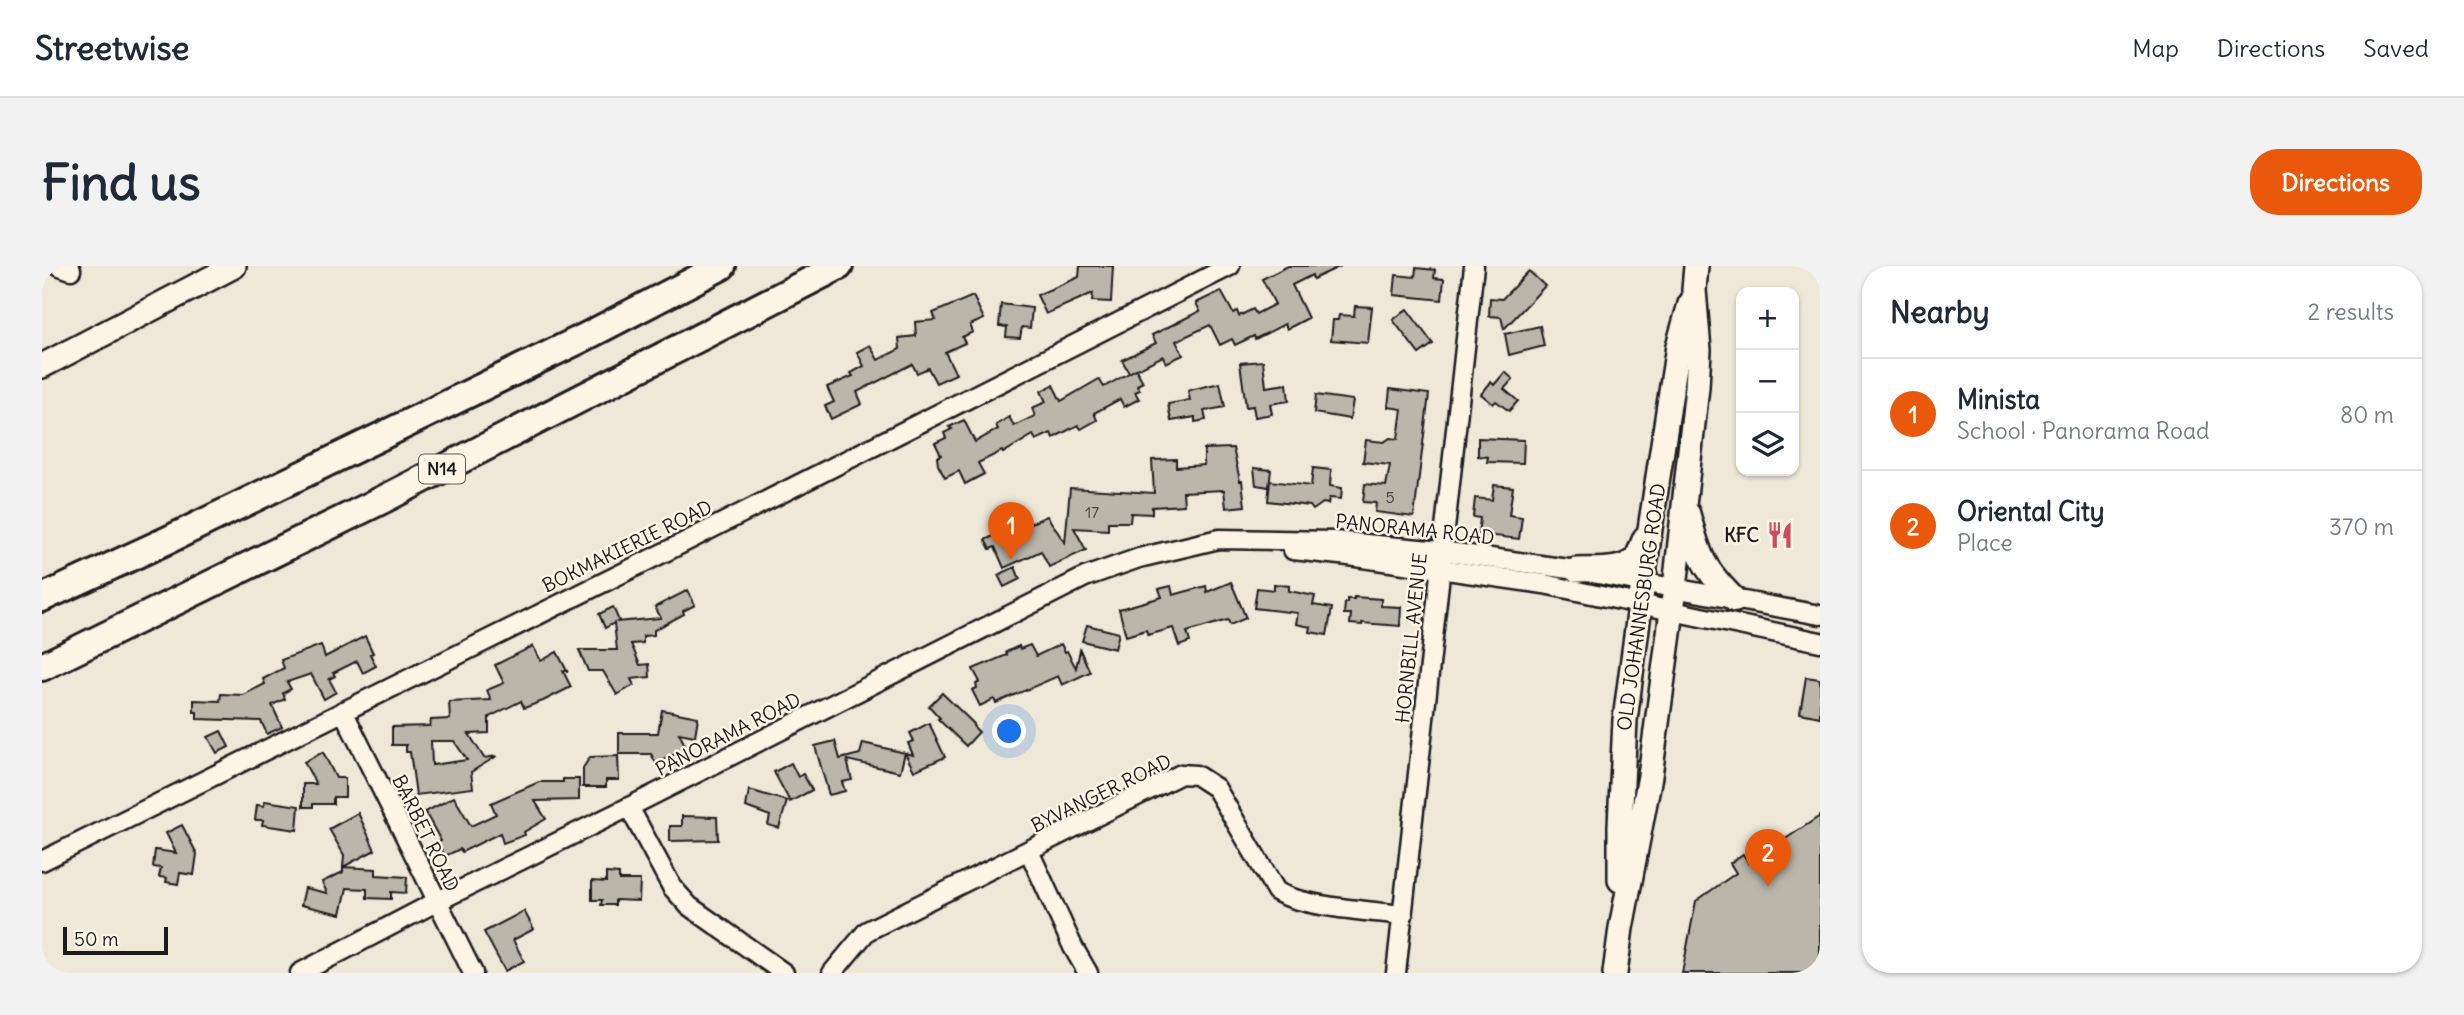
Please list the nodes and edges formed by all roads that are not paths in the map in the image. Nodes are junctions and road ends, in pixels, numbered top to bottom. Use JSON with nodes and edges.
{"nodes":[{"id":1,"x":234,"y":266,"type":"edge"},
{"id":2,"x":722,"y":266,"type":"edge"},
{"id":3,"x":839,"y":266,"type":"edge"},
{"id":4,"x":1230,"y":266,"type":"edge"},
{"id":5,"x":1474,"y":266,"type":"edge"},
{"id":6,"x":1696,"y":266,"type":"edge"},
{"id":7,"x":1694,"y":290,"type":"junction"},
{"id":8,"x":42,"y":366,"type":"edge"},
{"id":9,"x":1685,"y":501,"type":"junction"},
{"id":10,"x":1650,"y":528,"type":"junction"},
{"id":11,"x":1181,"y":548,"type":"junction"},
{"id":12,"x":1441,"y":551,"type":"junction"},
{"id":13,"x":1440,"y":569,"type":"junction"},
{"id":14,"x":1576,"y":570,"type":"junction"},
{"id":15,"x":1643,"y":582,"type":"junction"},
{"id":16,"x":1675,"y":587,"type":"junction"},
{"id":17,"x":42,"y":598,"type":"edge"},
{"id":18,"x":1735,"y":600,"type":"junction"},
{"id":19,"x":1640,"y":605,"type":"junction"},
{"id":20,"x":1672,"y":611,"type":"junction"},
{"id":21,"x":1820,"y":615,"type":"edge"},
{"id":22,"x":1820,"y":642,"type":"edge"},
{"id":23,"x":42,"y":667,"type":"edge"},
{"id":24,"x":343,"y":711,"type":"junction"},
{"id":25,"x":629,"y":807,"type":"junction"},
{"id":26,"x":1029,"y":851,"type":"junction"},
{"id":27,"x":42,"y":861,"type":"edge"},
{"id":28,"x":436,"y":902,"type":"junction"},
{"id":29,"x":1403,"y":915,"type":"junction"},
{"id":30,"x":1621,"y":928,"type":"junction"},
{"id":31,"x":300,"y":973,"type":"edge"},
{"id":32,"x":473,"y":973,"type":"edge"},
{"id":33,"x":784,"y":973,"type":"edge"},
{"id":34,"x":832,"y":973,"type":"edge"},
{"id":35,"x":1088,"y":973,"type":"edge"},
{"id":36,"x":1396,"y":973,"type":"edge"},
{"id":37,"x":1615,"y":973,"type":"edge"}],
"edges":[{"from":1,"to":8,"type":"main road"},
{"from":2,"to":17,"type":"highway"},
{"from":3,"to":23,"type":"highway","number":"N14"},
{"from":4,"to":24,"type":"street","name":"BOKMAKIERIE ROAD"},
{"from":5,"to":12,"type":"street","name":"HORNBILL AVENUE"},
{"from":6,"to":7,"type":"main road","name":"OLD JOHANNESBURG ROAD"},
{"from":7,"to":9,"type":"main road","name":"OLD JOHANNESBURG ROAD"},
{"from":7,"to":10,"type":"main road","name":"OLD JOHANNESBURG ROAD"},
{"from":9,"to":16,"type":"main road","name":"OLD JOHANNESBURG ROAD"},
{"from":9,"to":18,"type":"main road"},
{"from":10,"to":14,"type":"main road"},
{"from":10,"to":15,"type":"main road","name":"OLD JOHANNESBURG ROAD"},
{"from":11,"to":12,"type":"street","name":"PANORAMA ROAD"},
{"from":11,"to":13,"type":"street","name":"PANORAMA ROAD"},
{"from":11,"to":25,"type":"street","name":"PANORAMA ROAD"},
{"from":12,"to":13,"type":"street","name":"HORNBILL AVENUE"},
{"from":12,"to":14,"type":"street","name":"PANORAMA ROAD"},
{"from":13,"to":19,"type":"street","name":"PANORAMA ROAD"},
{"from":13,"to":29,"type":"street","name":"HORNBILL AVENUE"},
{"from":14,"to":15,"type":"street","name":"PANORAMA ROAD"},
{"from":15,"to":16,"type":"street","name":"PANORAMA ROAD"},
{"from":15,"to":19,"type":"main road","name":"OLD JOHANNESBURG ROAD"},
{"from":16,"to":18,"type":"street","name":"PANORAMA ROAD"},
{"from":16,"to":20,"type":"main road","name":"OLD JOHANNESBURG ROAD"},
{"from":18,"to":21,"type":"street","name":"PANORAMA ROAD"},
{"from":19,"to":20,"type":"street","name":"PANORAMA ROAD"},
{"from":19,"to":30,"type":"main road","name":"OLD JOHANNESBURG ROAD"},
{"from":20,"to":22,"type":"street","name":"PANORAMA ROAD"},
{"from":20,"to":30,"type":"main road","name":"OLD JOHANNESBURG ROAD"},
{"from":24,"to":27,"type":"street","name":"BOKMAKIERIE ROAD"},
{"from":24,"to":28,"type":"street","name":"BARBET ROAD"},
{"from":25,"to":28,"type":"street","name":"PANORAMA ROAD"},
{"from":25,"to":33,"type":"street"},
{"from":26,"to":29,"type":"street","name":"BYVANGER ROAD"},
{"from":26,"to":34,"type":"street","name":"BYVANGER ROAD"},
{"from":26,"to":35,"type":"street"},
{"from":28,"to":31,"type":"street","name":"PANORAMA ROAD"},
{"from":28,"to":32,"type":"street","name":"BARBET ROAD"},
{"from":29,"to":36,"type":"street","name":"HORNBILL AVENUE"},
{"from":30,"to":37,"type":"main road","name":"OLD JOHANNESBURG ROAD"}]}
